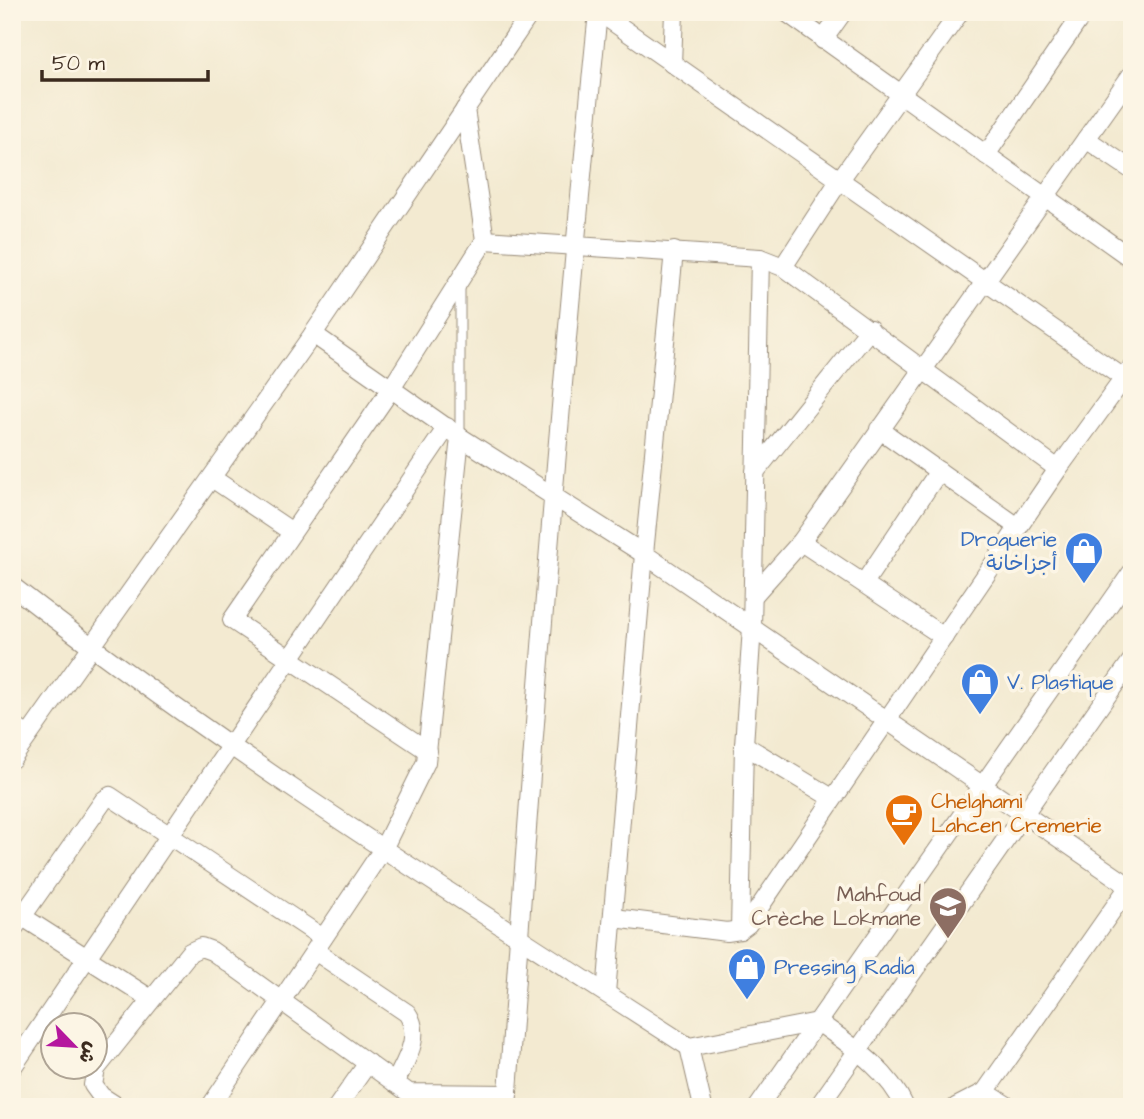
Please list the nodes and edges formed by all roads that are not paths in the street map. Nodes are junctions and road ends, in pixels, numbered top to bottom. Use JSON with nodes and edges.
{"nodes":[{"id":1,"x":531,"y":12,"type":"edge"},
{"id":2,"x":598,"y":12,"type":"edge"},
{"id":3,"x":674,"y":12,"type":"edge"},
{"id":4,"x":786,"y":12,"type":"edge"},
{"id":5,"x":843,"y":12,"type":"edge"},
{"id":6,"x":960,"y":12,"type":"edge"},
{"id":7,"x":1084,"y":12,"type":"edge"},
{"id":8,"x":823,"y":40,"type":"junction"},
{"id":9,"x":673,"y":64,"type":"junction"},
{"id":10,"x":1132,"y":74,"type":"edge"},
{"id":11,"x":901,"y":96,"type":"junction"},
{"id":12,"x":465,"y":109,"type":"junction"},
{"id":13,"x":1086,"y":139,"type":"junction"},
{"id":14,"x":986,"y":155,"type":"junction"},
{"id":15,"x":1132,"y":170,"type":"edge"},
{"id":16,"x":839,"y":181,"type":"junction"},
{"id":17,"x":1045,"y":198,"type":"junction"},
{"id":18,"x":485,"y":240,"type":"junction"},
{"id":19,"x":575,"y":245,"type":"junction"},
{"id":20,"x":674,"y":251,"type":"junction"},
{"id":21,"x":760,"y":258,"type":"junction"},
{"id":22,"x":1132,"y":259,"type":"edge"},
{"id":23,"x":783,"y":267,"type":"junction"},
{"id":24,"x":460,"y":279,"type":"junction"},
{"id":25,"x":983,"y":281,"type":"junction"},
{"id":26,"x":870,"y":329,"type":"junction"},
{"id":27,"x":313,"y":334,"type":"junction"},
{"id":28,"x":922,"y":367,"type":"junction"},
{"id":29,"x":1129,"y":377,"type":"edge"},
{"id":30,"x":391,"y":389,"type":"junction"},
{"id":31,"x":879,"y":429,"type":"junction"},
{"id":32,"x":453,"y":432,"type":"junction"},
{"id":33,"x":1058,"y":469,"type":"junction"},
{"id":34,"x":939,"y":471,"type":"junction"},
{"id":35,"x":755,"y":472,"type":"junction"},
{"id":36,"x":212,"y":478,"type":"junction"},
{"id":37,"x":554,"y":498,"type":"junction"},
{"id":38,"x":1018,"y":527,"type":"junction"},
{"id":39,"x":292,"y":532,"type":"junction"},
{"id":40,"x":801,"y":542,"type":"junction"},
{"id":41,"x":644,"y":554,"type":"junction"},
{"id":42,"x":1132,"y":572,"type":"edge"},
{"id":43,"x":864,"y":583,"type":"junction"},
{"id":44,"x":12,"y":586,"type":"edge"},
{"id":45,"x":753,"y":596,"type":"junction"},
{"id":46,"x":752,"y":627,"type":"junction"},
{"id":47,"x":944,"y":637,"type":"junction"},
{"id":48,"x":93,"y":649,"type":"junction"},
{"id":49,"x":290,"y":659,"type":"junction"},
{"id":50,"x":1132,"y":660,"type":"edge"},
{"id":51,"x":889,"y":720,"type":"junction"},
{"id":52,"x":12,"y":725,"type":"edge"},
{"id":53,"x":28,"y":736,"type":"junction"},
{"id":54,"x":744,"y":745,"type":"junction"},
{"id":55,"x":231,"y":746,"type":"junction"},
{"id":56,"x":428,"y":751,"type":"junction"},
{"id":57,"x":12,"y":759,"type":"edge"},
{"id":58,"x":984,"y":785,"type":"junction"},
{"id":59,"x":832,"y":798,"type":"junction"},
{"id":60,"x":1025,"y":814,"type":"junction"},
{"id":61,"x":170,"y":837,"type":"junction"},
{"id":62,"x":383,"y":849,"type":"junction"},
{"id":63,"x":1130,"y":884,"type":"edge"},
{"id":64,"x":18,"y":913,"type":"edge"},
{"id":65,"x":614,"y":918,"type":"junction"},
{"id":66,"x":740,"y":930,"type":"junction"},
{"id":67,"x":12,"y":931,"type":"edge"},
{"id":68,"x":517,"y":936,"type":"junction"},
{"id":69,"x":319,"y":944,"type":"junction"},
{"id":70,"x":86,"y":959,"type":"junction"},
{"id":71,"x":606,"y":993,"type":"junction"},
{"id":72,"x":151,"y":999,"type":"junction"},
{"id":73,"x":282,"y":1001,"type":"junction"},
{"id":74,"x":818,"y":1022,"type":"junction"},
{"id":75,"x":689,"y":1047,"type":"junction"},
{"id":76,"x":858,"y":1050,"type":"junction"},
{"id":77,"x":368,"y":1063,"type":"junction"},
{"id":78,"x":12,"y":1068,"type":"edge"},
{"id":79,"x":985,"y":1092,"type":"junction"},
{"id":80,"x":404,"y":1094,"type":"edge"},
{"id":81,"x":507,"y":1101,"type":"edge"},
{"id":82,"x":118,"y":1107,"type":"edge"},
{"id":83,"x":211,"y":1107,"type":"edge"},
{"id":84,"x":337,"y":1107,"type":"edge"},
{"id":85,"x":703,"y":1107,"type":"edge"},
{"id":86,"x":758,"y":1107,"type":"edge"},
{"id":87,"x":818,"y":1107,"type":"edge"},
{"id":88,"x":905,"y":1107,"type":"edge"},
{"id":89,"x":957,"y":1107,"type":"edge"},
{"id":90,"x":1009,"y":1107,"type":"edge"}],
"edges":[{"from":1,"to":12,"type":"street"},
{"from":2,"to":9,"type":"street"},
{"from":2,"to":19,"type":"street"},
{"from":3,"to":9,"type":"street"},
{"from":4,"to":8,"type":"street"},
{"from":5,"to":8,"type":"street"},
{"from":6,"to":11,"type":"street"},
{"from":7,"to":14,"type":"street"},
{"from":8,"to":11,"type":"street"},
{"from":9,"to":16,"type":"street"},
{"from":10,"to":13,"type":"street"},
{"from":11,"to":14,"type":"street"},
{"from":11,"to":16,"type":"street"},
{"from":12,"to":18,"type":"street"},
{"from":12,"to":27,"type":"street"},
{"from":13,"to":15,"type":"street"},
{"from":13,"to":17,"type":"street"},
{"from":14,"to":17,"type":"street"},
{"from":16,"to":23,"type":"street"},
{"from":16,"to":25,"type":"street"},
{"from":17,"to":22,"type":"street"},
{"from":17,"to":25,"type":"street"},
{"from":18,"to":19,"type":"street"},
{"from":18,"to":24,"type":"street"},
{"from":19,"to":20,"type":"street"},
{"from":19,"to":37,"type":"street"},
{"from":20,"to":21,"type":"street"},
{"from":20,"to":41,"type":"street"},
{"from":21,"to":23,"type":"street"},
{"from":21,"to":35,"type":"street"},
{"from":23,"to":26,"type":"street"},
{"from":24,"to":30,"type":"street"},
{"from":24,"to":32,"type":"lane"},
{"from":25,"to":28,"type":"street"},
{"from":25,"to":29,"type":"street"},
{"from":26,"to":28,"type":"street"},
{"from":26,"to":35,"type":"street"},
{"from":27,"to":30,"type":"street"},
{"from":27,"to":36,"type":"street"},
{"from":28,"to":31,"type":"street"},
{"from":28,"to":33,"type":"street"},
{"from":29,"to":33,"type":"street"},
{"from":30,"to":32,"type":"street"},
{"from":30,"to":39,"type":"street"},
{"from":31,"to":34,"type":"street"},
{"from":31,"to":40,"type":"street"},
{"from":32,"to":37,"type":"street"},
{"from":32,"to":49,"type":"street"},
{"from":32,"to":56,"type":"street"},
{"from":33,"to":38,"type":"street"},
{"from":34,"to":38,"type":"street"},
{"from":34,"to":43,"type":"street"},
{"from":35,"to":45,"type":"street"},
{"from":36,"to":39,"type":"street"},
{"from":36,"to":48,"type":"street"},
{"from":37,"to":41,"type":"street"},
{"from":37,"to":68,"type":"street"},
{"from":38,"to":47,"type":"street"},
{"from":39,"to":49,"type":"street"},
{"from":40,"to":43,"type":"street"},
{"from":40,"to":45,"type":"street"},
{"from":41,"to":46,"type":"street"},
{"from":41,"to":65,"type":"street"},
{"from":42,"to":58,"type":"street"},
{"from":43,"to":47,"type":"street"},
{"from":44,"to":48,"type":"street"},
{"from":45,"to":46,"type":"street"},
{"from":46,"to":51,"type":"street"},
{"from":46,"to":54,"type":"street"},
{"from":47,"to":51,"type":"street"},
{"from":48,"to":53,"type":"street"},
{"from":48,"to":55,"type":"street"},
{"from":49,"to":55,"type":"street"},
{"from":49,"to":56,"type":"street"},
{"from":50,"to":60,"type":"street"},
{"from":51,"to":58,"type":"street"},
{"from":51,"to":59,"type":"street"},
{"from":52,"to":53,"type":"street"},
{"from":53,"to":57,"type":"street"},
{"from":54,"to":59,"type":"street"},
{"from":54,"to":66,"type":"street"},
{"from":55,"to":61,"type":"street"},
{"from":55,"to":62,"type":"street"},
{"from":56,"to":62,"type":"street"},
{"from":58,"to":60,"type":"street"},
{"from":58,"to":74,"type":"street"},
{"from":59,"to":66,"type":"street"},
{"from":60,"to":63,"type":"street"},
{"from":60,"to":76,"type":"street"},
{"from":61,"to":64,"type":"street"},
{"from":61,"to":69,"type":"street"},
{"from":61,"to":70,"type":"street"},
{"from":62,"to":68,"type":"street"},
{"from":62,"to":69,"type":"street"},
{"from":63,"to":79,"type":"street"},
{"from":64,"to":67,"type":"street"},
{"from":64,"to":70,"type":"street"},
{"from":65,"to":66,"type":"street"},
{"from":65,"to":71,"type":"street"},
{"from":68,"to":71,"type":"street"},
{"from":68,"to":81,"type":"street"},
{"from":69,"to":73,"type":"street"},
{"from":69,"to":80,"type":"street"},
{"from":70,"to":72,"type":"street"},
{"from":70,"to":78,"type":"street"},
{"from":71,"to":75,"type":"street"},
{"from":72,"to":73,"type":"street"},
{"from":72,"to":82,"type":"street"},
{"from":73,"to":77,"type":"street"},
{"from":73,"to":83,"type":"street"},
{"from":74,"to":75,"type":"street"},
{"from":74,"to":76,"type":"street"},
{"from":74,"to":86,"type":"street"},
{"from":75,"to":85,"type":"street"},
{"from":76,"to":87,"type":"street"},
{"from":76,"to":88,"type":"street"},
{"from":77,"to":80,"type":"street"},
{"from":77,"to":84,"type":"street"},
{"from":79,"to":89,"type":"street"},
{"from":79,"to":90,"type":"street"},
{"from":80,"to":81,"type":"street"}]}
